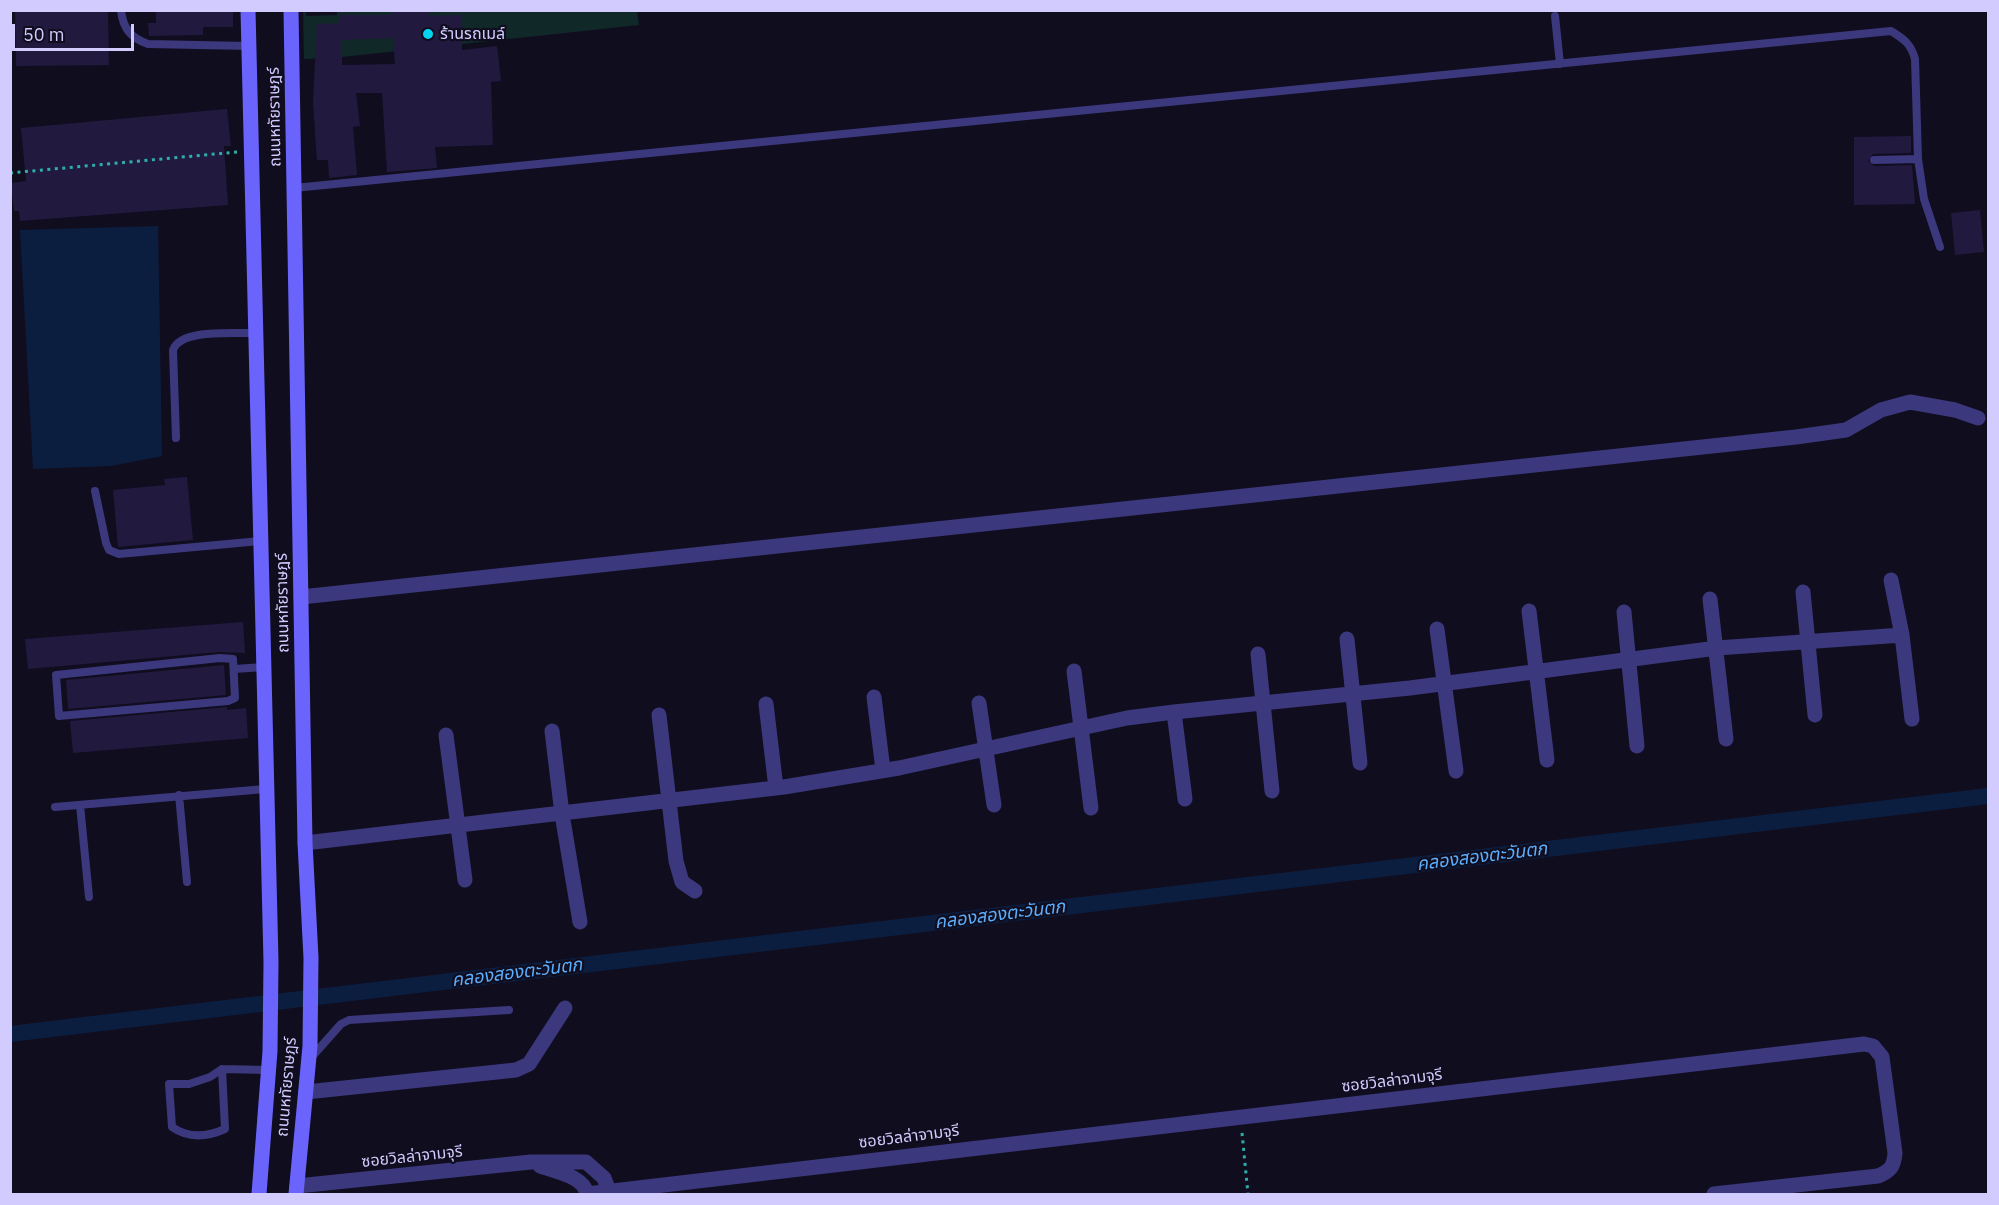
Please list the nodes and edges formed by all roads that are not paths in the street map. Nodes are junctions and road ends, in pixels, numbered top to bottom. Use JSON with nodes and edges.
{"nodes":[{"id":1,"x":121,"y":10,"type":"edge"},
{"id":2,"x":248,"y":10,"type":"edge"},
{"id":3,"x":291,"y":10,"type":"edge"},
{"id":4,"x":1555,"y":16,"type":"dead end"},
{"id":5,"x":249,"y":46,"type":"junction"},
{"id":6,"x":1560,"y":64,"type":"junction"},
{"id":7,"x":1918,"y":159,"type":"junction"},
{"id":8,"x":1874,"y":160,"type":"dead end"},
{"id":9,"x":294,"y":188,"type":"junction"},
{"id":10,"x":1940,"y":247,"type":"dead end"},
{"id":11,"x":255,"y":333,"type":"junction"},
{"id":12,"x":1978,"y":418,"type":"dead end"},
{"id":13,"x":176,"y":438,"type":"dead end"},
{"id":14,"x":95,"y":491,"type":"dead end"},
{"id":15,"x":260,"y":541,"type":"junction"},
{"id":16,"x":1891,"y":580,"type":"dead end"},
{"id":17,"x":1803,"y":592,"type":"dead end"},
{"id":18,"x":301,"y":597,"type":"junction"},
{"id":19,"x":1710,"y":599,"type":"dead end"},
{"id":20,"x":1530,"y":611,"type":"dead end"},
{"id":21,"x":1624,"y":612,"type":"dead end"},
{"id":22,"x":1437,"y":629,"type":"dead end"},
{"id":23,"x":1902,"y":635,"type":"junction"},
{"id":24,"x":1347,"y":639,"type":"dead end"},
{"id":25,"x":1807,"y":643,"type":"junction"},
{"id":26,"x":1717,"y":648,"type":"junction"},
{"id":27,"x":1258,"y":654,"type":"dead end"},
{"id":28,"x":1628,"y":661,"type":"junction"},
{"id":29,"x":263,"y":667,"type":"junction"},
{"id":30,"x":235,"y":669,"type":"junction"},
{"id":31,"x":1074,"y":671,"type":"dead end"},
{"id":32,"x":1536,"y":672,"type":"junction"},
{"id":33,"x":1446,"y":683,"type":"junction"},
{"id":34,"x":1352,"y":692,"type":"junction"},
{"id":35,"x":874,"y":697,"type":"dead end"},
{"id":36,"x":1263,"y":702,"type":"junction"},
{"id":37,"x":979,"y":703,"type":"dead end"},
{"id":38,"x":766,"y":704,"type":"dead end"},
{"id":39,"x":1174,"y":712,"type":"junction"},
{"id":40,"x":659,"y":715,"type":"dead end"},
{"id":41,"x":1815,"y":715,"type":"dead end"},
{"id":42,"x":1912,"y":719,"type":"dead end"},
{"id":43,"x":1081,"y":728,"type":"junction"},
{"id":44,"x":552,"y":731,"type":"dead end"},
{"id":45,"x":446,"y":735,"type":"dead end"},
{"id":46,"x":1726,"y":739,"type":"dead end"},
{"id":47,"x":1637,"y":746,"type":"dead end"},
{"id":48,"x":986,"y":749,"type":"junction"},
{"id":49,"x":1547,"y":760,"type":"dead end"},
{"id":50,"x":1360,"y":763,"type":"dead end"},
{"id":51,"x":883,"y":770,"type":"junction"},
{"id":52,"x":1456,"y":771,"type":"dead end"},
{"id":53,"x":776,"y":788,"type":"junction"},
{"id":54,"x":265,"y":789,"type":"junction"},
{"id":55,"x":1272,"y":791,"type":"dead end"},
{"id":56,"x":179,"y":795,"type":"junction"},
{"id":57,"x":1185,"y":799,"type":"dead end"},
{"id":58,"x":670,"y":801,"type":"junction"},
{"id":59,"x":80,"y":805,"type":"junction"},
{"id":60,"x":994,"y":805,"type":"dead end"},
{"id":61,"x":55,"y":807,"type":"dead end"},
{"id":62,"x":1091,"y":808,"type":"dead end"},
{"id":63,"x":562,"y":814,"type":"junction"},
{"id":64,"x":458,"y":825,"type":"junction"},
{"id":65,"x":306,"y":843,"type":"junction"},
{"id":66,"x":465,"y":880,"type":"dead end"},
{"id":67,"x":187,"y":882,"type":"dead end"},
{"id":68,"x":695,"y":891,"type":"dead end"},
{"id":69,"x":89,"y":897,"type":"dead end"},
{"id":70,"x":580,"y":922,"type":"dead end"},
{"id":71,"x":565,"y":1008,"type":"dead end"},
{"id":72,"x":509,"y":1010,"type":"dead end"},
{"id":73,"x":309,"y":1053,"type":"junction"},
{"id":74,"x":222,"y":1069,"type":"junction"},
{"id":75,"x":268,"y":1070,"type":"junction"},
{"id":76,"x":306,"y":1092,"type":"junction"},
{"id":77,"x":531,"y":1162,"type":"junction"},
{"id":78,"x":296,"y":1190,"type":"edge"},
{"id":79,"x":609,"y":1193,"type":"edge"},
{"id":80,"x":259,"y":1194,"type":"edge"},
{"id":81,"x":587,"y":1194,"type":"edge"},
{"id":82,"x":1714,"y":1194,"type":"edge"}],
"edges":[{"from":1,"to":5,"type":"lane"},
{"from":2,"to":5,"type":"main road","name":"ถนนหทัยราษฎร์"},
{"from":3,"to":9,"type":"main road","name":"ถนนหทัยราษฎร์"},
{"from":4,"to":6,"type":"lane"},
{"from":5,"to":11,"type":"main road","name":"ถนนหทัยราษฎร์"},
{"from":6,"to":7,"type":"lane"},
{"from":6,"to":9,"type":"lane"},
{"from":7,"to":8,"type":"lane"},
{"from":7,"to":10,"type":"lane"},
{"from":9,"to":18,"type":"main road","name":"ถนนหทัยราษฎร์"},
{"from":11,"to":13,"type":"lane"},
{"from":11,"to":15,"type":"main road","name":"ถนนหทัยราษฎร์"},
{"from":12,"to":18,"type":"street"},
{"from":14,"to":15,"type":"lane"},
{"from":15,"to":29,"type":"main road","name":"ถนนหทัยราษฎร์"},
{"from":16,"to":23,"type":"street"},
{"from":17,"to":25,"type":"street"},
{"from":18,"to":65,"type":"main road","name":"ถนนหทัยราษฎร์"},
{"from":19,"to":26,"type":"street"},
{"from":20,"to":32,"type":"street"},
{"from":21,"to":28,"type":"street"},
{"from":22,"to":33,"type":"street"},
{"from":23,"to":25,"type":"street"},
{"from":23,"to":42,"type":"street"},
{"from":24,"to":34,"type":"street"},
{"from":25,"to":26,"type":"street"},
{"from":25,"to":41,"type":"street"},
{"from":26,"to":28,"type":"street"},
{"from":26,"to":46,"type":"street"},
{"from":27,"to":36,"type":"street"},
{"from":28,"to":32,"type":"street"},
{"from":28,"to":47,"type":"street"},
{"from":29,"to":30,"type":"lane"},
{"from":29,"to":54,"type":"main road","name":"ถนนหทัยราษฎร์"},
{"from":30,"to":30,"type":"lane"},
{"from":31,"to":43,"type":"street"},
{"from":32,"to":33,"type":"street"},
{"from":32,"to":49,"type":"street"},
{"from":33,"to":34,"type":"street"},
{"from":33,"to":52,"type":"street"},
{"from":34,"to":36,"type":"street"},
{"from":34,"to":50,"type":"street"},
{"from":35,"to":51,"type":"street"},
{"from":36,"to":39,"type":"street"},
{"from":36,"to":55,"type":"street"},
{"from":37,"to":48,"type":"street"},
{"from":38,"to":53,"type":"street"},
{"from":39,"to":43,"type":"street"},
{"from":39,"to":57,"type":"street"},
{"from":40,"to":58,"type":"street"},
{"from":43,"to":48,"type":"street"},
{"from":43,"to":62,"type":"street"},
{"from":44,"to":63,"type":"street"},
{"from":45,"to":64,"type":"street"},
{"from":48,"to":51,"type":"street"},
{"from":48,"to":60,"type":"street"},
{"from":51,"to":53,"type":"street"},
{"from":53,"to":58,"type":"street"},
{"from":54,"to":56,"type":"lane"},
{"from":54,"to":75,"type":"main road","name":"ถนนหทัยราษฎร์"},
{"from":56,"to":59,"type":"lane"},
{"from":56,"to":67,"type":"lane"},
{"from":58,"to":63,"type":"street"},
{"from":58,"to":68,"type":"street"},
{"from":59,"to":61,"type":"lane"},
{"from":59,"to":69,"type":"lane"},
{"from":63,"to":64,"type":"street"},
{"from":63,"to":70,"type":"street"},
{"from":64,"to":65,"type":"street"},
{"from":64,"to":66,"type":"street"},
{"from":65,"to":73,"type":"main road","name":"ถนนหทัยราษฎร์"},
{"from":71,"to":76,"type":"street"},
{"from":72,"to":73,"type":"lane"},
{"from":73,"to":76,"type":"main road","name":"ถนนหทัยราษฎร์"},
{"from":74,"to":74,"type":"lane"},
{"from":74,"to":75,"type":"lane"},
{"from":75,"to":80,"type":"main road","name":"ถนนหทัยราษฎร์"},
{"from":76,"to":78,"type":"main road","name":"ถนนหทัยราษฎร์"},
{"from":77,"to":78,"type":"street","name":"ซอยวิลล่าจามจุรี"},
{"from":77,"to":79,"type":"street","name":"ซอยวิลล่าจามจุรี"},
{"from":77,"to":81,"type":"street","name":"ซอยวิลล่าจามจุรี"},
{"from":79,"to":81,"type":"street","name":"ซอยวิลล่าจามจุรี"},
{"from":79,"to":82,"type":"street","name":"ซอยวิลล่าจามจุรี"}]}
